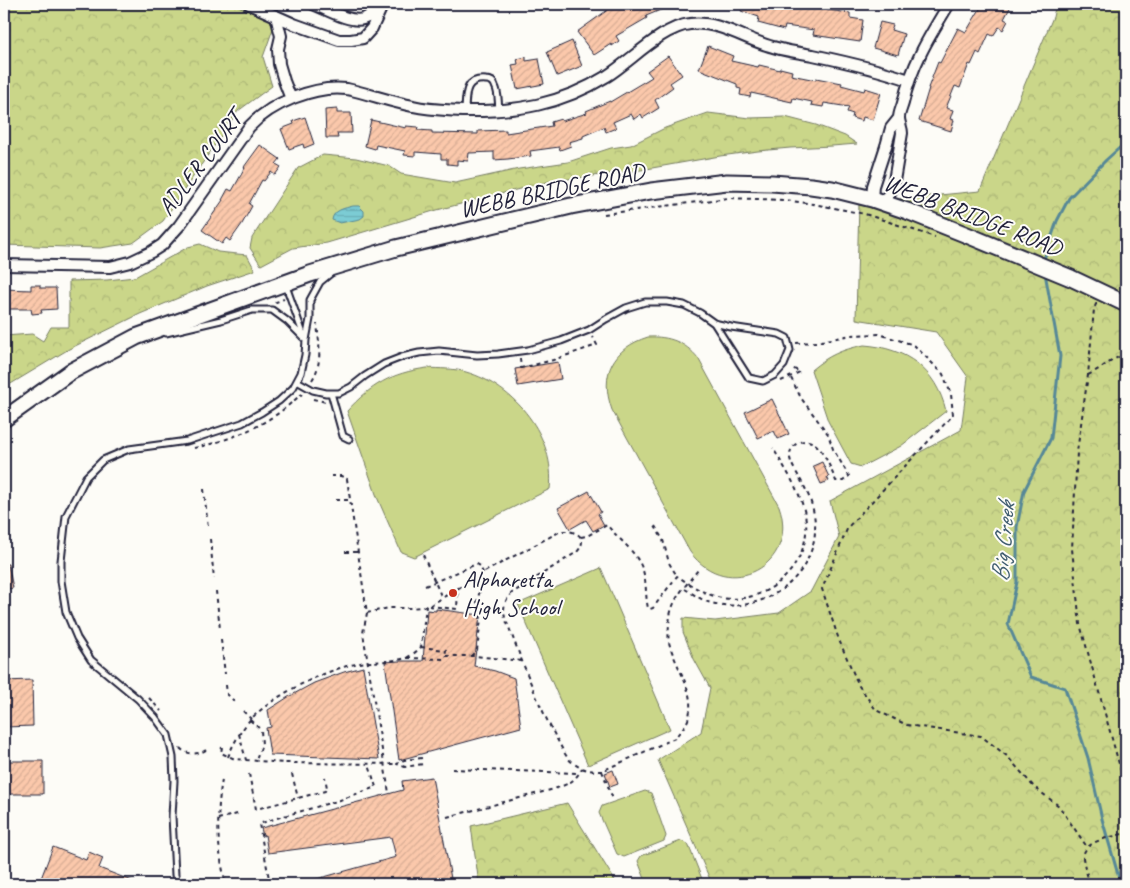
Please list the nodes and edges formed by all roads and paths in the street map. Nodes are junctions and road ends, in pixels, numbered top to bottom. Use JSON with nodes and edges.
{"nodes":[{"id":1,"x":249,"y":4,"type":"edge"},
{"id":2,"x":313,"y":4,"type":"edge"},
{"id":3,"x":949,"y":4,"type":"edge"},
{"id":4,"x":383,"y":5,"type":"edge"},
{"id":5,"x":276,"y":16,"type":"junction"},
{"id":6,"x":294,"y":24,"type":"junction"},
{"id":7,"x":281,"y":36,"type":"junction"},
{"id":8,"x":909,"y":80,"type":"junction"},
{"id":9,"x":292,"y":99,"type":"junction"},
{"id":10,"x":465,"y":111,"type":"junction"},
{"id":11,"x":499,"y":111,"type":"junction"},
{"id":12,"x":899,"y":118,"type":"junction"},
{"id":13,"x":887,"y":142,"type":"junction"},
{"id":14,"x":900,"y":145,"type":"junction"},
{"id":15,"x":878,"y":201,"type":"junction"},
{"id":16,"x":597,"y":215,"type":"dead end"},
{"id":17,"x":940,"y":238,"type":"dead end"},
{"id":18,"x":4,"y":265,"type":"edge"},
{"id":19,"x":340,"y":265,"type":"junction"},
{"id":20,"x":285,"y":283,"type":"junction"},
{"id":21,"x":1126,"y":304,"type":"edge"},
{"id":22,"x":1104,"y":307,"type":"dead end"},
{"id":23,"x":316,"y":316,"type":"dead end"},
{"id":24,"x":714,"y":322,"type":"junction"},
{"id":25,"x":593,"y":337,"type":"dead end"},
{"id":26,"x":136,"y":338,"type":"junction"},
{"id":27,"x":306,"y":340,"type":"junction"},
{"id":28,"x":788,"y":343,"type":"junction"},
{"id":29,"x":1126,"y":353,"type":"edge"},
{"id":30,"x":516,"y":360,"type":"dead end"},
{"id":31,"x":784,"y":365,"type":"junction"},
{"id":32,"x":1088,"y":375,"type":"junction"},
{"id":33,"x":790,"y":376,"type":"junction"},
{"id":34,"x":781,"y":380,"type":"dead end"},
{"id":35,"x":297,"y":381,"type":"junction"},
{"id":36,"x":307,"y":387,"type":"junction"},
{"id":37,"x":302,"y":393,"type":"junction"},
{"id":38,"x":332,"y":393,"type":"junction"},
{"id":39,"x":334,"y":401,"type":"junction"},
{"id":40,"x":4,"y":418,"type":"edge"},
{"id":41,"x":349,"y":438,"type":"dead end"},
{"id":42,"x":194,"y":448,"type":"dead end"},
{"id":43,"x":773,"y":448,"type":"dead end"},
{"id":44,"x":332,"y":476,"type":"dead end"},
{"id":45,"x":204,"y":489,"type":"dead end"},
{"id":46,"x":336,"y":500,"type":"dead end"},
{"id":47,"x":350,"y":500,"type":"junction"},
{"id":48,"x":655,"y":526,"type":"dead end"},
{"id":49,"x":208,"y":528,"type":"dead end"},
{"id":50,"x":581,"y":537,"type":"junction"},
{"id":51,"x":210,"y":539,"type":"dead end"},
{"id":52,"x":345,"y":552,"type":"dead end"},
{"id":53,"x":357,"y":552,"type":"junction"},
{"id":54,"x":423,"y":555,"type":"dead end"},
{"id":55,"x":698,"y":570,"type":"dead end"},
{"id":56,"x":483,"y":573,"type":"junction"},
{"id":57,"x":678,"y":576,"type":"junction"},
{"id":58,"x":214,"y":579,"type":"dead end"},
{"id":59,"x":435,"y":582,"type":"junction"},
{"id":60,"x":688,"y":583,"type":"junction"},
{"id":61,"x":425,"y":586,"type":"dead end"},
{"id":62,"x":458,"y":588,"type":"junction"},
{"id":63,"x":684,"y":588,"type":"junction"},
{"id":64,"x":480,"y":590,"type":"dead end"},
{"id":65,"x":216,"y":591,"type":"dead end"},
{"id":66,"x":442,"y":598,"type":"junction"},
{"id":67,"x":428,"y":606,"type":"junction"},
{"id":68,"x":367,"y":613,"type":"junction"},
{"id":69,"x":220,"y":629,"type":"dead end"},
{"id":70,"x":221,"y":640,"type":"dead end"},
{"id":71,"x":421,"y":647,"type":"junction"},
{"id":72,"x":445,"y":656,"type":"junction"},
{"id":73,"x":471,"y":656,"type":"junction"},
{"id":74,"x":407,"y":658,"type":"junction"},
{"id":75,"x":523,"y":661,"type":"junction"},
{"id":76,"x":368,"y":662,"type":"junction"},
{"id":77,"x":225,"y":674,"type":"dead end"},
{"id":78,"x":226,"y":685,"type":"dead end"},
{"id":79,"x":236,"y":703,"type":"dead end"},
{"id":80,"x":243,"y":711,"type":"dead end"},
{"id":81,"x":251,"y":720,"type":"junction"},
{"id":82,"x":239,"y":734,"type":"junction"},
{"id":83,"x":222,"y":747,"type":"dead end"},
{"id":84,"x":228,"y":757,"type":"junction"},
{"id":85,"x":422,"y":758,"type":"dead end"},
{"id":86,"x":246,"y":760,"type":"junction"},
{"id":87,"x":256,"y":760,"type":"junction"},
{"id":88,"x":369,"y":764,"type":"junction"},
{"id":89,"x":397,"y":764,"type":"junction"},
{"id":90,"x":423,"y":764,"type":"dead end"},
{"id":91,"x":385,"y":765,"type":"junction"},
{"id":92,"x":582,"y":768,"type":"junction"},
{"id":93,"x":452,"y":769,"type":"dead end"},
{"id":94,"x":602,"y":771,"type":"junction"},
{"id":95,"x":579,"y":773,"type":"junction"},
{"id":96,"x":249,"y":774,"type":"dead end"},
{"id":97,"x":292,"y":774,"type":"dead end"},
{"id":98,"x":325,"y":777,"type":"dead end"},
{"id":99,"x":222,"y":780,"type":"dead end"},
{"id":100,"x":1126,"y":790,"type":"edge"},
{"id":101,"x":389,"y":793,"type":"dead end"},
{"id":102,"x":298,"y":798,"type":"junction"},
{"id":103,"x":613,"y":799,"type":"dead end"},
{"id":104,"x":241,"y":813,"type":"dead end"},
{"id":105,"x":447,"y":817,"type":"dead end"},
{"id":106,"x":218,"y":819,"type":"junction"},
{"id":107,"x":1126,"y":831,"type":"edge"},
{"id":108,"x":1088,"y":847,"type":"junction"},
{"id":109,"x":178,"y":884,"type":"edge"},
{"id":110,"x":226,"y":884,"type":"edge"},
{"id":111,"x":270,"y":884,"type":"edge"},
{"id":112,"x":1090,"y":884,"type":"edge"}],
"edges":[{"from":1,"to":5,"type":"street"},
{"from":2,"to":4,"type":"street"},
{"from":3,"to":8,"type":"street"},
{"from":4,"to":6,"type":"street"},
{"from":5,"to":6,"type":"street"},
{"from":5,"to":7,"type":"street"},
{"from":6,"to":7,"type":"street"},
{"from":7,"to":9,"type":"street"},
{"from":8,"to":11,"type":"street","name":"ADLER COURT"},
{"from":8,"to":12,"type":"street"},
{"from":9,"to":10,"type":"street","name":"ADLER COURT"},
{"from":9,"to":18,"type":"street","name":"ADLER COURT"},
{"from":10,"to":11,"type":"street","name":"ADLER COURT"},
{"from":10,"to":11,"type":"lane"},
{"from":12,"to":13,"type":"street"},
{"from":12,"to":14,"type":"street"},
{"from":13,"to":14,"type":"lane"},
{"from":13,"to":15,"type":"street"},
{"from":14,"to":15,"type":"street"},
{"from":15,"to":19,"type":"street","name":"WEBB BRIDGE ROAD"},
{"from":15,"to":21,"type":"street","name":"WEBB BRIDGE ROAD"},
{"from":16,"to":17,"type":"path"},
{"from":19,"to":20,"type":"street","name":"WEBB BRIDGE ROAD"},
{"from":19,"to":27,"type":"lane"},
{"from":20,"to":26,"type":"street","name":"WEBB BRIDGE ROAD"},
{"from":20,"to":27,"type":"lane"},
{"from":22,"to":32,"type":"path"},
{"from":23,"to":36,"type":"path"},
{"from":24,"to":28,"type":"lane"},
{"from":24,"to":31,"type":"lane"},
{"from":24,"to":38,"type":"lane"},
{"from":25,"to":30,"type":"path"},
{"from":26,"to":27,"type":"lane"},
{"from":26,"to":40,"type":"street","name":"WEBB BRIDGE ROAD"},
{"from":27,"to":35,"type":"lane"},
{"from":28,"to":31,"type":"lane"},
{"from":28,"to":108,"type":"path"},
{"from":29,"to":32,"type":"path"},
{"from":31,"to":33,"type":"path"},
{"from":32,"to":100,"type":"path"},
{"from":33,"to":34,"type":"path"},
{"from":33,"to":63,"type":"path"},
{"from":35,"to":36,"type":"lane"},
{"from":35,"to":109,"type":"lane"},
{"from":36,"to":37,"type":"path"},
{"from":36,"to":38,"type":"lane"},
{"from":37,"to":39,"type":"path"},
{"from":37,"to":42,"type":"path"},
{"from":38,"to":39,"type":"lane"},
{"from":39,"to":41,"type":"lane"},
{"from":43,"to":60,"type":"path"},
{"from":44,"to":47,"type":"path"},
{"from":45,"to":49,"type":"path"},
{"from":46,"to":47,"type":"path"},
{"from":47,"to":53,"type":"path"},
{"from":48,"to":57,"type":"path"},
{"from":50,"to":56,"type":"path"},
{"from":50,"to":57,"type":"path"},
{"from":50,"to":75,"type":"path"},
{"from":51,"to":58,"type":"path"},
{"from":52,"to":53,"type":"path"},
{"from":53,"to":68,"type":"path"},
{"from":54,"to":59,"type":"path"},
{"from":55,"to":60,"type":"path"},
{"from":56,"to":59,"type":"path"},
{"from":56,"to":62,"type":"path"},
{"from":57,"to":60,"type":"path"},
{"from":59,"to":61,"type":"path"},
{"from":59,"to":66,"type":"path"},
{"from":60,"to":63,"type":"path"},
{"from":62,"to":66,"type":"path"},
{"from":62,"to":67,"type":"path"},
{"from":63,"to":94,"type":"path"},
{"from":64,"to":73,"type":"path"},
{"from":65,"to":69,"type":"path"},
{"from":66,"to":67,"type":"path"},
{"from":67,"to":68,"type":"path"},
{"from":67,"to":71,"type":"path"},
{"from":68,"to":76,"type":"path"},
{"from":70,"to":77,"type":"path"},
{"from":71,"to":72,"type":"path"},
{"from":71,"to":74,"type":"path"},
{"from":72,"to":73,"type":"path"},
{"from":72,"to":74,"type":"path"},
{"from":73,"to":75,"type":"path"},
{"from":74,"to":76,"type":"path"},
{"from":75,"to":92,"type":"path"},
{"from":76,"to":81,"type":"path"},
{"from":76,"to":91,"type":"path"},
{"from":78,"to":79,"type":"path"},
{"from":80,"to":81,"type":"path"},
{"from":81,"to":82,"type":"path"},
{"from":81,"to":87,"type":"path"},
{"from":82,"to":84,"type":"path"},
{"from":82,"to":86,"type":"path"},
{"from":83,"to":84,"type":"path"},
{"from":84,"to":86,"type":"path"},
{"from":85,"to":89,"type":"path"},
{"from":86,"to":87,"type":"path"},
{"from":87,"to":88,"type":"path"},
{"from":88,"to":91,"type":"path"},
{"from":88,"to":111,"type":"path"},
{"from":89,"to":90,"type":"path"},
{"from":89,"to":91,"type":"path"},
{"from":91,"to":101,"type":"path"},
{"from":92,"to":94,"type":"path"},
{"from":92,"to":95,"type":"path"},
{"from":93,"to":95,"type":"path"},
{"from":94,"to":103,"type":"path"},
{"from":95,"to":105,"type":"path"},
{"from":96,"to":102,"type":"path"},
{"from":97,"to":102,"type":"path"},
{"from":98,"to":102,"type":"path"},
{"from":99,"to":106,"type":"path"},
{"from":104,"to":106,"type":"path"},
{"from":106,"to":110,"type":"path"},
{"from":107,"to":108,"type":"path"},
{"from":108,"to":112,"type":"path"}]}
